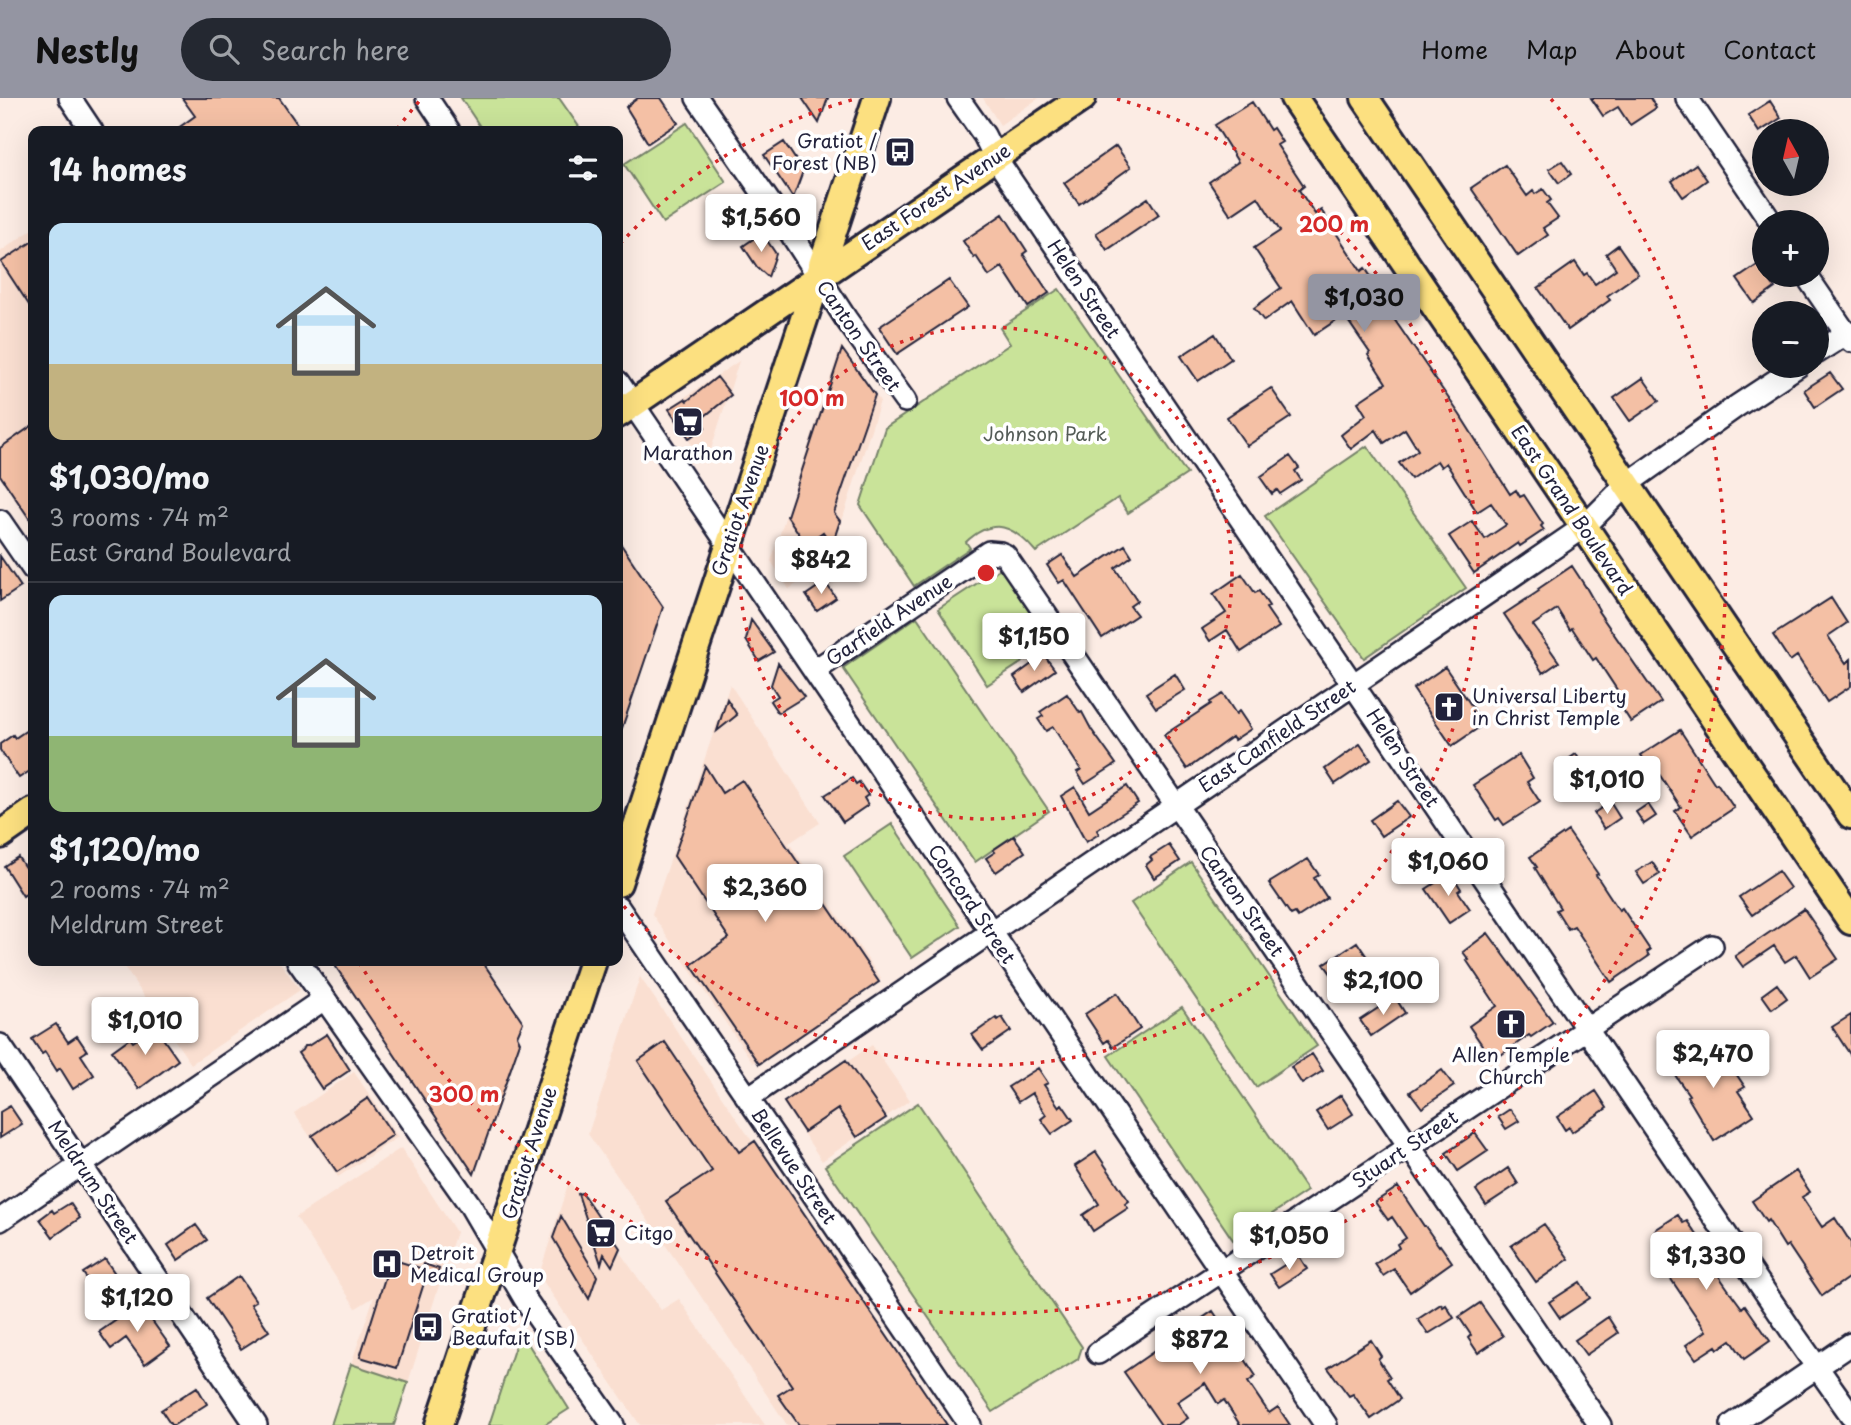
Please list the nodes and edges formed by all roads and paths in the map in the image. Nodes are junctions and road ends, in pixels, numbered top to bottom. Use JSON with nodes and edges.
{"nodes":[{"id":1,"x":70,"y":98,"type":"edge"},
{"id":2,"x":427,"y":98,"type":"edge"},
{"id":3,"x":697,"y":98,"type":"edge"},
{"id":4,"x":877,"y":98,"type":"edge"},
{"id":5,"x":958,"y":98,"type":"edge"},
{"id":6,"x":1082,"y":98,"type":"edge"},
{"id":7,"x":1294,"y":98,"type":"edge"},
{"id":8,"x":1365,"y":98,"type":"edge"},
{"id":9,"x":1687,"y":98,"type":"edge"},
{"id":10,"x":89,"y":126,"type":"edge"},
{"id":11,"x":446,"y":126,"type":"edge"},
{"id":12,"x":995,"y":157,"type":"junction"},
{"id":13,"x":1763,"y":210,"type":"edge"},
{"id":14,"x":818,"y":278,"type":"junction"},
{"id":15,"x":1814,"y":287,"type":"edge"},
{"id":16,"x":1849,"y":336,"type":"edge"},
{"id":17,"x":1829,"y":347,"type":"edge"},
{"id":18,"x":1780,"y":378,"type":"edge"},
{"id":19,"x":905,"y":401,"type":"dead end"},
{"id":20,"x":625,"y":409,"type":"edge"},
{"id":21,"x":1627,"y":484,"type":"junction"},
{"id":22,"x":0,"y":521,"type":"edge"},
{"id":23,"x":1584,"y":527,"type":"junction"},
{"id":24,"x":728,"y":545,"type":"junction"},
{"id":25,"x":1000,"y":553,"type":"joint"},
{"id":26,"x":28,"y":562,"type":"edge"},
{"id":27,"x":814,"y":671,"type":"junction"},
{"id":28,"x":1353,"y":684,"type":"junction"},
{"id":29,"x":1176,"y":805,"type":"junction"},
{"id":30,"x":28,"y":815,"type":"edge"},
{"id":31,"x":1851,"y":815,"type":"edge"},
{"id":32,"x":0,"y":835,"type":"edge"},
{"id":33,"x":623,"y":868,"type":"edge"},
{"id":34,"x":623,"y":914,"type":"edge"},
{"id":35,"x":1851,"y":921,"type":"edge"},
{"id":36,"x":991,"y":932,"type":"junction"},
{"id":37,"x":1712,"y":946,"type":"dead end"},
{"id":38,"x":302,"y":966,"type":"edge"},
{"id":39,"x":591,"y":966,"type":"edge"},
{"id":40,"x":324,"y":999,"type":"junction"},
{"id":41,"x":1587,"y":1029,"type":"junction"},
{"id":42,"x":0,"y":1045,"type":"edge"},
{"id":43,"x":748,"y":1098,"type":"junction"},
{"id":44,"x":1411,"y":1145,"type":"junction"},
{"id":45,"x":81,"y":1165,"type":"junction"},
{"id":46,"x":0,"y":1220,"type":"edge"},
{"id":47,"x":497,"y":1251,"type":"junction"},
{"id":48,"x":1221,"y":1271,"type":"junction"},
{"id":49,"x":1851,"y":1344,"type":"edge"},
{"id":50,"x":1098,"y":1353,"type":"dead end"},
{"id":51,"x":1816,"y":1367,"type":"junction"},
{"id":52,"x":1851,"y":1415,"type":"edge"},
{"id":53,"x":256,"y":1425,"type":"edge"},
{"id":54,"x":439,"y":1425,"type":"edge"},
{"id":55,"x":613,"y":1425,"type":"edge"},
{"id":56,"x":970,"y":1425,"type":"edge"},
{"id":57,"x":1325,"y":1425,"type":"edge"},
{"id":58,"x":1601,"y":1425,"type":"edge"},
{"id":59,"x":1732,"y":1425,"type":"edge"}],
"edges":[{"from":1,"to":10,"type":"street"},
{"from":2,"to":11,"type":"street"},
{"from":3,"to":14,"type":"street","name":"Canton Street"},
{"from":4,"to":14,"type":"main road","name":"Gratiot Avenue"},
{"from":5,"to":12,"type":"street","name":"Helen Street"},
{"from":6,"to":12,"type":"main road","name":"East Forest Avenue"},
{"from":7,"to":23,"type":"main road","name":"East Grand Boulevard"},
{"from":8,"to":21,"type":"main road"},
{"from":9,"to":13,"type":"street"},
{"from":12,"to":14,"type":"main road","name":"East Forest Avenue"},
{"from":12,"to":28,"type":"street","name":"Helen Street"},
{"from":14,"to":19,"type":"street","name":"Canton Street"},
{"from":14,"to":20,"type":"main road","name":"East Forest Avenue"},
{"from":14,"to":24,"type":"main road","name":"Gratiot Avenue"},
{"from":15,"to":16,"type":"street"},
{"from":16,"to":17,"type":"street"},
{"from":18,"to":21,"type":"street","name":"East Canfield Street"},
{"from":20,"to":24,"type":"street","name":"Concord Street"},
{"from":21,"to":23,"type":"street","name":"East Canfield Street"},
{"from":21,"to":31,"type":"main road"},
{"from":22,"to":26,"type":"street"},
{"from":23,"to":28,"type":"street","name":"East Canfield Street"},
{"from":23,"to":35,"type":"main road","name":"East Grand Boulevard"},
{"from":24,"to":27,"type":"street","name":"Concord Street"},
{"from":24,"to":33,"type":"main road","name":"Gratiot Avenue"},
{"from":25,"to":27,"type":"street","name":"Garfield Avenue"},
{"from":25,"to":29,"type":"street","name":"Canton Street"},
{"from":27,"to":36,"type":"street","name":"Concord Street"},
{"from":28,"to":29,"type":"street","name":"East Canfield Street"},
{"from":28,"to":41,"type":"street","name":"Helen Street"},
{"from":29,"to":36,"type":"street","name":"East Canfield Street"},
{"from":29,"to":44,"type":"street","name":"Canton Street"},
{"from":30,"to":32,"type":"main road"},
{"from":34,"to":43,"type":"street","name":"Bellevue Street"},
{"from":36,"to":43,"type":"street","name":"East Canfield Street"},
{"from":36,"to":48,"type":"street","name":"Concord Street"},
{"from":37,"to":41,"type":"street","name":"Stuart Street"},
{"from":38,"to":40,"type":"street"},
{"from":39,"to":47,"type":"main road","name":"Gratiot Avenue"},
{"from":40,"to":45,"type":"street"},
{"from":40,"to":47,"type":"street"},
{"from":41,"to":44,"type":"street","name":"Stuart Street"},
{"from":41,"to":51,"type":"street","name":"Helen Street"},
{"from":42,"to":45,"type":"street","name":"Meldrum Street"},
{"from":43,"to":56,"type":"street","name":"Bellevue Street"},
{"from":44,"to":48,"type":"street","name":"Stuart Street"},
{"from":44,"to":58,"type":"street","name":"Canton Street"},
{"from":45,"to":46,"type":"street"},
{"from":45,"to":53,"type":"street","name":"Meldrum Street"},
{"from":47,"to":54,"type":"main road","name":"Gratiot Avenue"},
{"from":47,"to":55,"type":"street"},
{"from":48,"to":50,"type":"street","name":"Stuart Street"},
{"from":48,"to":57,"type":"street","name":"Concord Street"},
{"from":49,"to":51,"type":"street"},
{"from":51,"to":52,"type":"street","name":"Helen Street"},
{"from":51,"to":59,"type":"street"}]}
